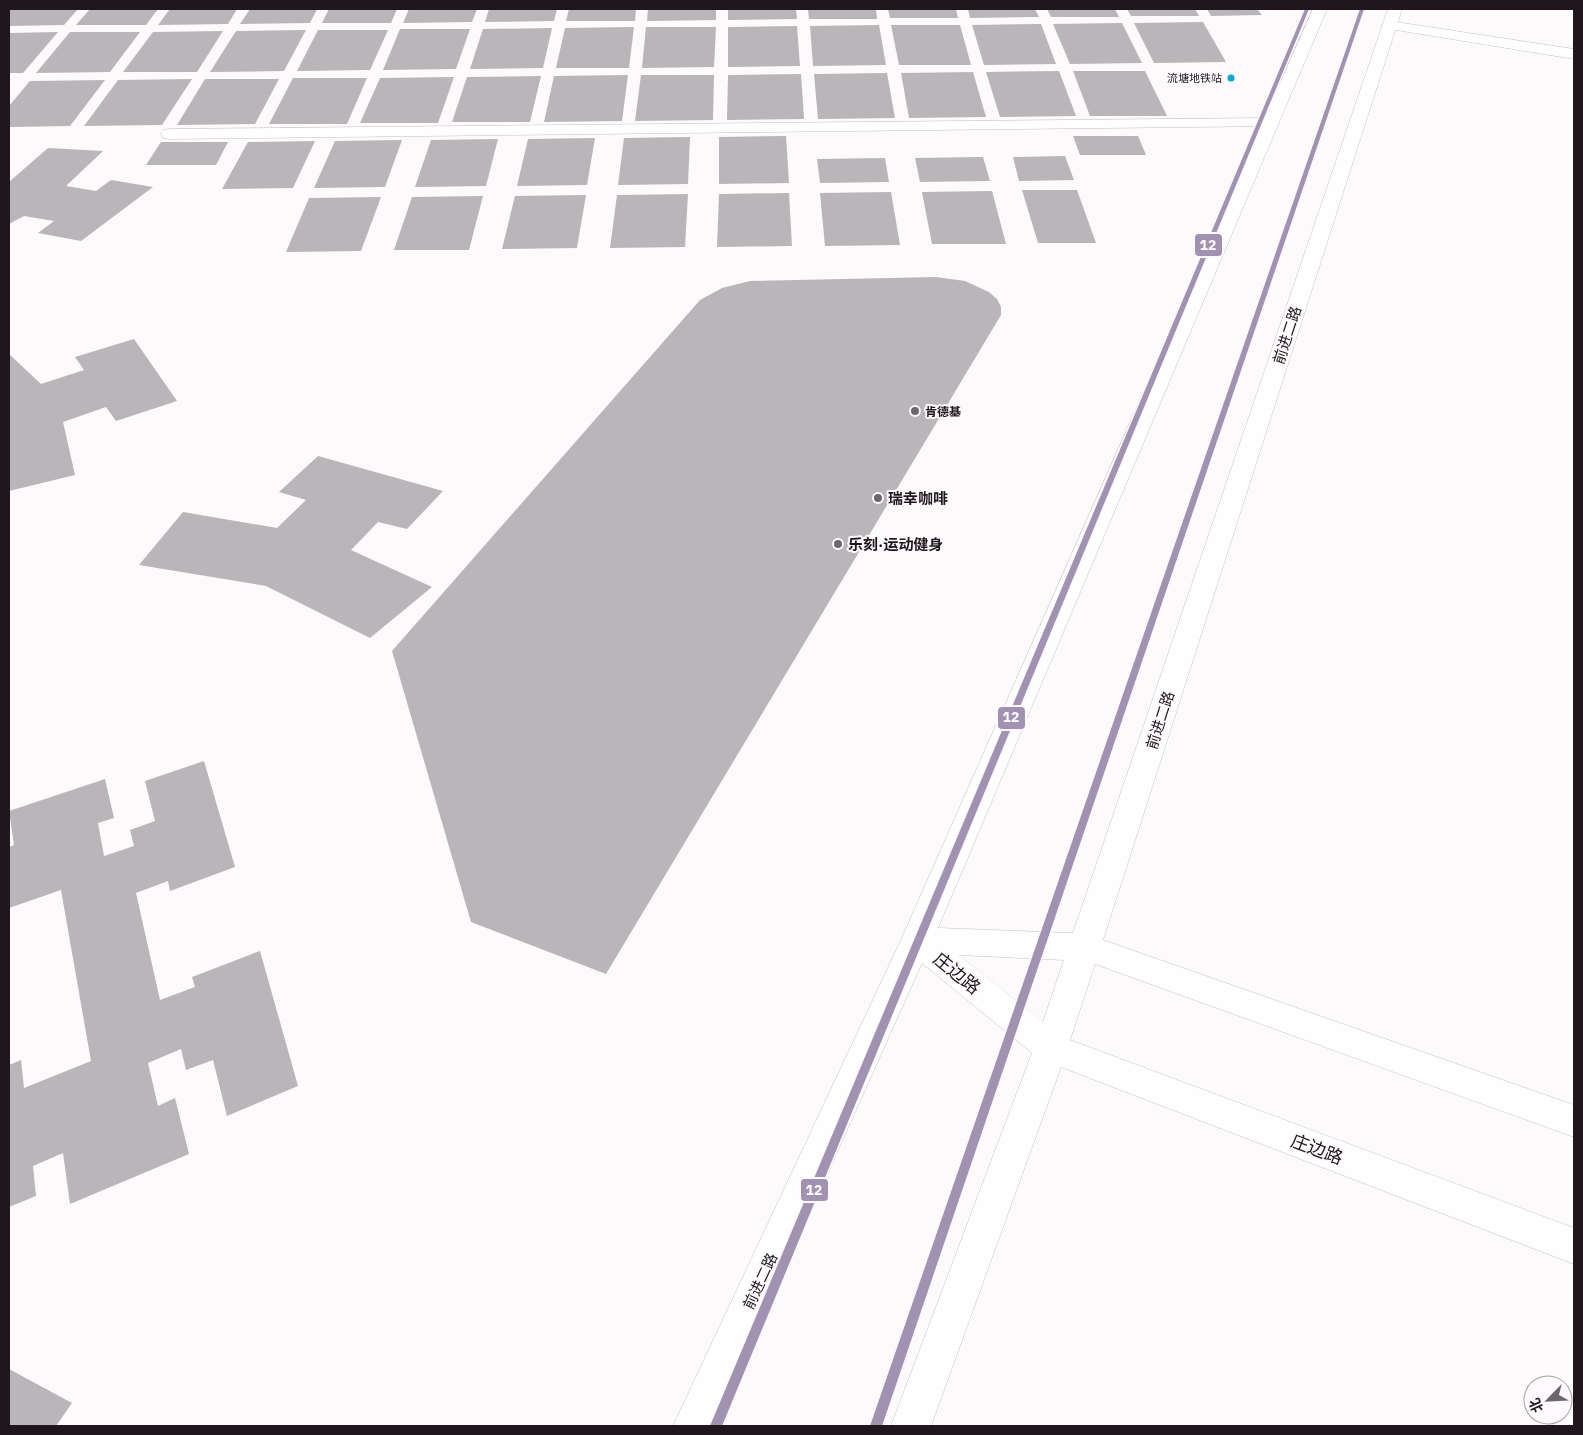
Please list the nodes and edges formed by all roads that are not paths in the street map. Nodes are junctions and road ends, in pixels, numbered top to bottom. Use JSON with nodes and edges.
{"nodes":[{"id":1,"x":1320,"y":9,"type":"edge"},
{"id":2,"x":1392,"y":17,"type":"edge"},
{"id":3,"x":1574,"y":54,"type":"edge"},
{"id":4,"x":1271,"y":123,"type":"junction"},
{"id":5,"x":169,"y":134,"type":"dead end"},
{"id":6,"x":917,"y":940,"type":"junction"},
{"id":7,"x":1085,"y":947,"type":"junction"},
{"id":8,"x":1051,"y":1048,"type":"junction"},
{"id":9,"x":1574,"y":1121,"type":"edge"},
{"id":10,"x":1574,"y":1246,"type":"edge"},
{"id":11,"x":693,"y":1426,"type":"edge"},
{"id":12,"x":911,"y":1426,"type":"edge"}],
"edges":[{"from":1,"to":4,"type":"main road","name":"前进二路"},
{"from":2,"to":3,"type":"main road"},
{"from":2,"to":7,"type":"main road","name":"前进二路"},
{"from":4,"to":5,"type":"main road"},
{"from":4,"to":6,"type":"main road","name":"前进二路"},
{"from":6,"to":7,"type":"main road","name":"庄边路"},
{"from":6,"to":8,"type":"main road","name":"庄边路"},
{"from":6,"to":11,"type":"main road","name":"前进二路"},
{"from":7,"to":8,"type":"main road","name":"前进二路"},
{"from":7,"to":9,"type":"main road","name":"庄边路"},
{"from":8,"to":10,"type":"main road","name":"庄边路"},
{"from":8,"to":12,"type":"main road","name":"前进二路"}]}
